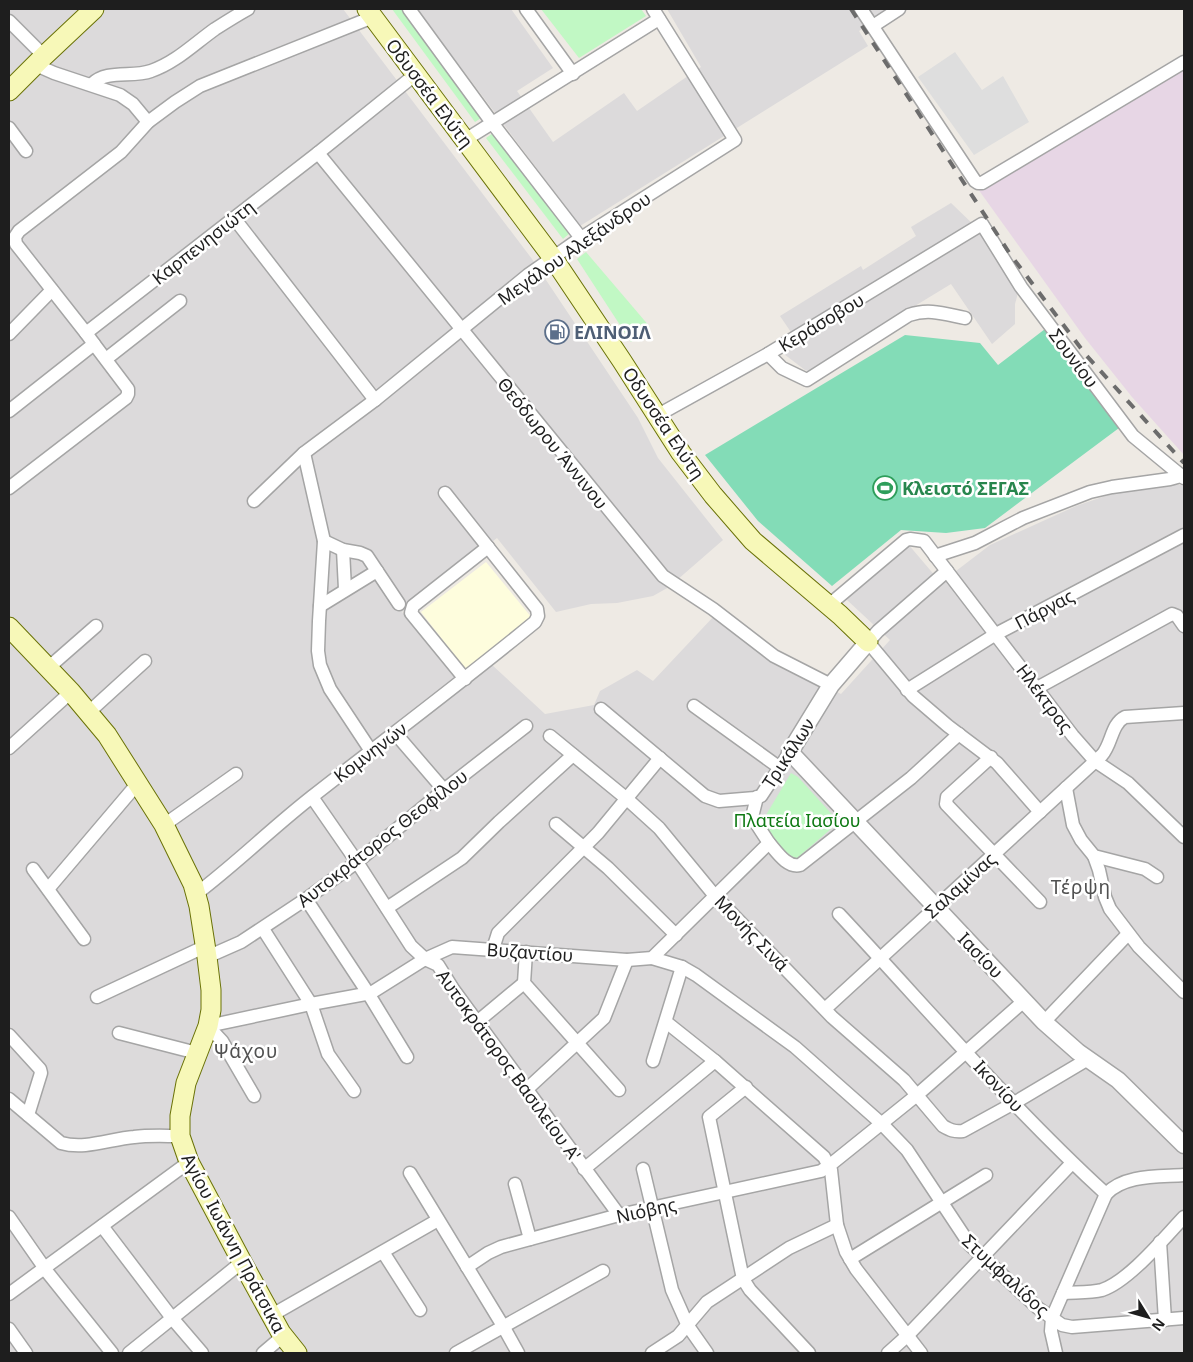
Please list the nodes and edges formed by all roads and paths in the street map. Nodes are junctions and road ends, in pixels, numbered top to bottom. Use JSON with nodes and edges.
{"nodes":[{"id":1,"x":248,"y":9,"type":"edge"},
{"id":2,"x":409,"y":9,"type":"edge"},
{"id":3,"x":526,"y":9,"type":"edge"},
{"id":4,"x":861,"y":9,"type":"edge"},
{"id":5,"x":899,"y":9,"type":"edge"},
{"id":6,"x":87,"y":11,"type":"edge"},
{"id":7,"x":370,"y":13,"type":"edge"},
{"id":8,"x":656,"y":14,"type":"edge"},
{"id":9,"x":9,"y":21,"type":"edge"},
{"id":10,"x":873,"y":26,"type":"junction"},
{"id":11,"x":40,"y":60,"type":"junction"},
{"id":12,"x":1184,"y":62,"type":"edge"},
{"id":13,"x":416,"y":74,"type":"junction"},
{"id":14,"x":573,"y":74,"type":"junction"},
{"id":15,"x":92,"y":84,"type":"junction"},
{"id":16,"x":9,"y":92,"type":"edge"},
{"id":17,"x":148,"y":122,"type":"junction"},
{"id":18,"x":493,"y":124,"type":"junction"},
{"id":19,"x":9,"y":128,"type":"edge"},
{"id":20,"x":465,"y":140,"type":"junction"},
{"id":21,"x":26,"y":151,"type":"dead end"},
{"id":22,"x":318,"y":153,"type":"junction"},
{"id":23,"x":234,"y":218,"type":"junction"},
{"id":24,"x":982,"y":224,"type":"joint"},
{"id":25,"x":581,"y":238,"type":"junction"},
{"id":26,"x":553,"y":258,"type":"junction"},
{"id":27,"x":52,"y":290,"type":"junction"},
{"id":28,"x":180,"y":301,"type":"dead end"},
{"id":29,"x":965,"y":318,"type":"dead end"},
{"id":30,"x":462,"y":330,"type":"junction"},
{"id":31,"x":86,"y":333,"type":"junction"},
{"id":32,"x":9,"y":334,"type":"edge"},
{"id":33,"x":94,"y":344,"type":"junction"},
{"id":34,"x":768,"y":354,"type":"junction"},
{"id":35,"x":106,"y":359,"type":"junction"},
{"id":36,"x":375,"y":400,"type":"junction"},
{"id":37,"x":9,"y":411,"type":"edge"},
{"id":38,"x":658,"y":415,"type":"junction"},
{"id":39,"x":304,"y":453,"type":"junction"},
{"id":40,"x":1183,"y":477,"type":"edge"},
{"id":41,"x":9,"y":488,"type":"edge"},
{"id":42,"x":445,"y":493,"type":"dead end"},
{"id":43,"x":254,"y":501,"type":"dead end"},
{"id":44,"x":1184,"y":535,"type":"edge"},
{"id":45,"x":324,"y":541,"type":"junction"},
{"id":46,"x":488,"y":547,"type":"junction"},
{"id":47,"x":343,"y":550,"type":"junction"},
{"id":48,"x":935,"y":556,"type":"junction"},
{"id":49,"x":377,"y":571,"type":"junction"},
{"id":50,"x":947,"y":571,"type":"junction"},
{"id":51,"x":345,"y":589,"type":"junction"},
{"id":52,"x":400,"y":604,"type":"dead end"},
{"id":53,"x":829,"y":605,"type":"junction"},
{"id":54,"x":320,"y":606,"type":"junction"},
{"id":55,"x":96,"y":626,"type":"dead end"},
{"id":56,"x":1184,"y":626,"type":"edge"},
{"id":57,"x":10,"y":629,"type":"edge"},
{"id":58,"x":996,"y":634,"type":"junction"},
{"id":59,"x":868,"y":642,"type":"junction"},
{"id":60,"x":145,"y":661,"type":"dead end"},
{"id":61,"x":48,"y":668,"type":"junction"},
{"id":62,"x":465,"y":679,"type":"junction"},
{"id":63,"x":831,"y":685,"type":"junction"},
{"id":64,"x":1037,"y":688,"type":"junction"},
{"id":65,"x":907,"y":690,"type":"junction"},
{"id":66,"x":71,"y":692,"type":"junction"},
{"id":67,"x":694,"y":706,"type":"dead end"},
{"id":68,"x":601,"y":709,"type":"dead end"},
{"id":69,"x":89,"y":712,"type":"junction"},
{"id":70,"x":1184,"y":713,"type":"edge"},
{"id":71,"x":526,"y":726,"type":"dead end"},
{"id":72,"x":395,"y":733,"type":"junction"},
{"id":73,"x":958,"y":734,"type":"junction"},
{"id":74,"x":550,"y":736,"type":"dead end"},
{"id":75,"x":9,"y":748,"type":"edge"},
{"id":76,"x":371,"y":751,"type":"junction"},
{"id":77,"x":790,"y":752,"type":"junction"},
{"id":78,"x":573,"y":755,"type":"junction"},
{"id":79,"x":660,"y":758,"type":"junction"},
{"id":80,"x":991,"y":758,"type":"junction"},
{"id":81,"x":1095,"y":761,"type":"junction"},
{"id":82,"x":780,"y":768,"type":"junction"},
{"id":83,"x":236,"y":774,"type":"dead end"},
{"id":84,"x":138,"y":782,"type":"junction"},
{"id":85,"x":1066,"y":788,"type":"junction"},
{"id":86,"x":444,"y":790,"type":"junction"},
{"id":87,"x":312,"y":797,"type":"junction"},
{"id":88,"x":757,"y":797,"type":"junction"},
{"id":89,"x":627,"y":799,"type":"junction"},
{"id":90,"x":1040,"y":812,"type":"junction"},
{"id":91,"x":855,"y":822,"type":"junction"},
{"id":92,"x":556,"y":824,"type":"dead end"},
{"id":93,"x":164,"y":825,"type":"junction"},
{"id":94,"x":1182,"y":831,"type":"edge"},
{"id":95,"x":769,"y":843,"type":"junction"},
{"id":96,"x":585,"y":848,"type":"junction"},
{"id":97,"x":995,"y":854,"type":"junction"},
{"id":98,"x":1094,"y":856,"type":"junction"},
{"id":99,"x":357,"y":862,"type":"junction"},
{"id":100,"x":33,"y":869,"type":"dead end"},
{"id":101,"x":1157,"y":878,"type":"dead end"},
{"id":102,"x":48,"y":889,"type":"junction"},
{"id":103,"x":196,"y":894,"type":"junction"},
{"id":104,"x":715,"y":896,"type":"junction"},
{"id":105,"x":306,"y":900,"type":"junction"},
{"id":106,"x":1040,"y":902,"type":"dead end"},
{"id":107,"x":935,"y":907,"type":"junction"},
{"id":108,"x":387,"y":908,"type":"junction"},
{"id":109,"x":839,"y":914,"type":"dead end"},
{"id":110,"x":263,"y":929,"type":"junction"},
{"id":111,"x":1128,"y":934,"type":"junction"},
{"id":112,"x":676,"y":935,"type":"junction"},
{"id":113,"x":84,"y":940,"type":"dead end"},
{"id":114,"x":493,"y":949,"type":"junction"},
{"id":115,"x":206,"y":952,"type":"junction"},
{"id":116,"x":526,"y":952,"type":"junction"},
{"id":117,"x":652,"y":958,"type":"junction"},
{"id":118,"x":880,"y":958,"type":"junction"},
{"id":119,"x":425,"y":959,"type":"junction"},
{"id":120,"x":627,"y":960,"type":"junction"},
{"id":121,"x":682,"y":967,"type":"junction"},
{"id":122,"x":524,"y":983,"type":"junction"},
{"id":123,"x":1184,"y":992,"type":"edge"},
{"id":124,"x":368,"y":993,"type":"junction"},
{"id":125,"x":97,"y":997,"type":"dead end"},
{"id":126,"x":1024,"y":1001,"type":"junction"},
{"id":127,"x":311,"y":1004,"type":"junction"},
{"id":128,"x":824,"y":1009,"type":"junction"},
{"id":129,"x":477,"y":1022,"type":"junction"},
{"id":130,"x":666,"y":1022,"type":"junction"},
{"id":131,"x":1044,"y":1022,"type":"junction"},
{"id":132,"x":208,"y":1026,"type":"junction"},
{"id":133,"x":119,"y":1033,"type":"dead end"},
{"id":134,"x":11,"y":1042,"type":"edge"},
{"id":135,"x":577,"y":1043,"type":"junction"},
{"id":136,"x":967,"y":1052,"type":"junction"},
{"id":137,"x":197,"y":1053,"type":"junction"},
{"id":138,"x":407,"y":1057,"type":"dead end"},
{"id":139,"x":1088,"y":1059,"type":"junction"},
{"id":140,"x":653,"y":1061,"type":"dead end"},
{"id":141,"x":715,"y":1061,"type":"junction"},
{"id":142,"x":746,"y":1087,"type":"junction"},
{"id":143,"x":526,"y":1090,"type":"junction"},
{"id":144,"x":619,"y":1090,"type":"dead end"},
{"id":145,"x":354,"y":1091,"type":"dead end"},
{"id":146,"x":917,"y":1095,"type":"junction"},
{"id":147,"x":254,"y":1096,"type":"dead end"},
{"id":148,"x":9,"y":1099,"type":"edge"},
{"id":149,"x":1014,"y":1103,"type":"junction"},
{"id":150,"x":28,"y":1115,"type":"junction"},
{"id":151,"x":882,"y":1124,"type":"junction"},
{"id":152,"x":180,"y":1136,"type":"junction"},
{"id":153,"x":1184,"y":1145,"type":"edge"},
{"id":154,"x":189,"y":1162,"type":"junction"},
{"id":155,"x":1072,"y":1163,"type":"junction"},
{"id":156,"x":830,"y":1166,"type":"junction"},
{"id":157,"x":584,"y":1169,"type":"junction"},
{"id":158,"x":643,"y":1169,"type":"dead end"},
{"id":159,"x":410,"y":1173,"type":"dead end"},
{"id":160,"x":986,"y":1175,"type":"dead end"},
{"id":161,"x":1184,"y":1175,"type":"edge"},
{"id":162,"x":515,"y":1184,"type":"dead end"},
{"id":163,"x":724,"y":1193,"type":"junction"},
{"id":164,"x":1106,"y":1194,"type":"junction"},
{"id":165,"x":941,"y":1202,"type":"junction"},
{"id":166,"x":652,"y":1208,"type":"junction"},
{"id":167,"x":618,"y":1215,"type":"junction"},
{"id":168,"x":9,"y":1217,"type":"edge"},
{"id":169,"x":1184,"y":1217,"type":"edge"},
{"id":170,"x":438,"y":1220,"type":"junction"},
{"id":171,"x":102,"y":1226,"type":"junction"},
{"id":172,"x":837,"y":1226,"type":"junction"},
{"id":173,"x":530,"y":1239,"type":"junction"},
{"id":174,"x":1160,"y":1242,"type":"junction"},
{"id":175,"x":383,"y":1252,"type":"junction"},
{"id":176,"x":982,"y":1257,"type":"junction"},
{"id":177,"x":850,"y":1259,"type":"junction"},
{"id":178,"x":242,"y":1262,"type":"junction"},
{"id":179,"x":467,"y":1267,"type":"junction"},
{"id":180,"x":44,"y":1268,"type":"junction"},
{"id":181,"x":602,"y":1271,"type":"dead end"},
{"id":182,"x":743,"y":1279,"type":"junction"},
{"id":183,"x":1063,"y":1293,"type":"junction"},
{"id":184,"x":9,"y":1294,"type":"edge"},
{"id":185,"x":420,"y":1310,"type":"dead end"},
{"id":186,"x":272,"y":1315,"type":"junction"},
{"id":187,"x":172,"y":1318,"type":"junction"},
{"id":188,"x":1052,"y":1318,"type":"junction"},
{"id":189,"x":1184,"y":1318,"type":"edge"},
{"id":190,"x":1164,"y":1320,"type":"junction"},
{"id":191,"x":504,"y":1326,"type":"junction"},
{"id":192,"x":688,"y":1326,"type":"junction"},
{"id":193,"x":9,"y":1329,"type":"edge"},
{"id":194,"x":284,"y":1336,"type":"junction"},
{"id":195,"x":907,"y":1336,"type":"junction"},
{"id":196,"x":26,"y":1353,"type":"edge"},
{"id":197,"x":112,"y":1353,"type":"edge"},
{"id":198,"x":129,"y":1353,"type":"edge"},
{"id":199,"x":202,"y":1353,"type":"edge"},
{"id":200,"x":263,"y":1353,"type":"edge"},
{"id":201,"x":297,"y":1353,"type":"edge"},
{"id":202,"x":456,"y":1353,"type":"edge"},
{"id":203,"x":518,"y":1353,"type":"edge"},
{"id":204,"x":652,"y":1353,"type":"edge"},
{"id":205,"x":707,"y":1353,"type":"edge"},
{"id":206,"x":809,"y":1353,"type":"edge"},
{"id":207,"x":888,"y":1353,"type":"edge"},
{"id":208,"x":921,"y":1353,"type":"edge"},
{"id":209,"x":1056,"y":1353,"type":"edge"}],
"edges":[{"from":1,"to":15,"type":"street"},
{"from":2,"to":18,"type":"street"},
{"from":3,"to":14,"type":"street"},
{"from":4,"to":10,"type":"street"},
{"from":5,"to":10,"type":"street"},
{"from":6,"to":11,"type":"main road"},
{"from":7,"to":13,"type":"main road","name":"Οδυσσέα Ελύτη"},
{"from":7,"to":17,"type":"street"},
{"from":8,"to":14,"type":"street"},
{"from":8,"to":25,"type":"street","name":"Μεγάλου Αλεξάνδρου"},
{"from":9,"to":11,"type":"street"},
{"from":10,"to":12,"type":"street"},
{"from":11,"to":15,"type":"street"},
{"from":11,"to":16,"type":"main road"},
{"from":13,"to":20,"type":"main road","name":"Οδυσσέα Ελύτη"},
{"from":13,"to":22,"type":"street","name":"Καρπενησιώτη"},
{"from":14,"to":18,"type":"street"},
{"from":15,"to":17,"type":"street"},
{"from":17,"to":27,"type":"street"},
{"from":18,"to":20,"type":"street"},
{"from":18,"to":25,"type":"street"},
{"from":19,"to":21,"type":"street"},
{"from":20,"to":26,"type":"main road","name":"Οδυσσέα Ελύτη"},
{"from":22,"to":23,"type":"street","name":"Καρπενησιώτη"},
{"from":22,"to":30,"type":"street","name":"Θεόδωρου Άννινου"},
{"from":23,"to":31,"type":"street","name":"Καρπενησιώτη"},
{"from":23,"to":36,"type":"street"},
{"from":24,"to":34,"type":"street","name":"Κεράσοβου"},
{"from":24,"to":40,"type":"street","name":"Σουνίου"},
{"from":25,"to":26,"type":"street","name":"Μεγάλου Αλεξάνδρου"},
{"from":26,"to":30,"type":"street","name":"Μεγάλου Αλεξάνδρου"},
{"from":26,"to":38,"type":"main road","name":"Οδυσσέα Ελύτη"},
{"from":27,"to":31,"type":"street"},
{"from":27,"to":32,"type":"street"},
{"from":28,"to":35,"type":"street"},
{"from":29,"to":34,"type":"street"},
{"from":30,"to":36,"type":"street","name":"Μεγάλου Αλεξάνδρου"},
{"from":30,"to":63,"type":"street","name":"Θεόδωρου Άννινου"},
{"from":31,"to":33,"type":"street"},
{"from":33,"to":35,"type":"street"},
{"from":33,"to":37,"type":"street"},
{"from":34,"to":38,"type":"street","name":"Κεράσοβου"},
{"from":35,"to":41,"type":"street"},
{"from":36,"to":39,"type":"street","name":"Μεγάλου Αλεξάνδρου"},
{"from":38,"to":53,"type":"main road","name":"Οδυσσέα Ελύτη"},
{"from":39,"to":43,"type":"street","name":"Μεγάλου Αλεξάνδρου"},
{"from":39,"to":45,"type":"street"},
{"from":40,"to":48,"type":"street"},
{"from":42,"to":46,"type":"street"},
{"from":44,"to":58,"type":"street","name":"Πάργας"},
{"from":45,"to":47,"type":"street"},
{"from":45,"to":54,"type":"street"},
{"from":46,"to":62,"type":"street","name":"Κομνηνών"},
{"from":46,"to":62,"type":"street"},
{"from":47,"to":49,"type":"street"},
{"from":47,"to":51,"type":"street"},
{"from":48,"to":50,"type":"street","name":"Ηλέκτρας"},
{"from":48,"to":53,"type":"street","name":"Ηλέκτρας"},
{"from":49,"to":51,"type":"street"},
{"from":49,"to":52,"type":"street"},
{"from":50,"to":58,"type":"street","name":"Ηλέκτρας"},
{"from":50,"to":59,"type":"street","name":"Τρικάλων"},
{"from":51,"to":54,"type":"street"},
{"from":53,"to":59,"type":"main road","name":"Οδυσσέα Ελύτη"},
{"from":54,"to":76,"type":"street"},
{"from":55,"to":61,"type":"street"},
{"from":56,"to":64,"type":"street"},
{"from":57,"to":61,"type":"main road","name":"Αγίου Ιωάννη Πράτσικα"},
{"from":58,"to":64,"type":"street","name":"Ηλέκτρας"},
{"from":58,"to":65,"type":"street","name":"Πάργας"},
{"from":59,"to":63,"type":"street","name":"Τρικάλων"},
{"from":59,"to":65,"type":"street"},
{"from":60,"to":69,"type":"street"},
{"from":61,"to":66,"type":"main road","name":"Αγίου Ιωάννη Πράτσικα"},
{"from":62,"to":72,"type":"street","name":"Κομνηνών"},
{"from":63,"to":77,"type":"street","name":"Τρικάλων"},
{"from":64,"to":81,"type":"street","name":"Ηλέκτρας"},
{"from":65,"to":73,"type":"street"},
{"from":66,"to":69,"type":"main road","name":"Αγίου Ιωάννη Πράτσικα"},
{"from":66,"to":75,"type":"street"},
{"from":67,"to":82,"type":"street"},
{"from":68,"to":79,"type":"street","name":"Τρικάλων"},
{"from":69,"to":84,"type":"main road","name":"Αγίου Ιωάννη Πράτσικα"},
{"from":70,"to":81,"type":"street","name":"Σαλαμίνας"},
{"from":71,"to":86,"type":"street","name":"Αυτοκράτορος Θεοφίλου"},
{"from":72,"to":76,"type":"street","name":"Κομνηνών"},
{"from":72,"to":86,"type":"street"},
{"from":73,"to":80,"type":"street"},
{"from":73,"to":91,"type":"street"},
{"from":74,"to":78,"type":"street","name":"Μονής Σινά"},
{"from":76,"to":87,"type":"street","name":"Κομνηνών"},
{"from":77,"to":82,"type":"street","name":"Τρικάλων"},
{"from":77,"to":91,"type":"street","name":"Ιασίου"},
{"from":78,"to":89,"type":"street","name":"Μονής Σινά"},
{"from":78,"to":108,"type":"street"},
{"from":79,"to":88,"type":"street","name":"Τρικάλων"},
{"from":79,"to":89,"type":"street"},
{"from":80,"to":90,"type":"street"},
{"from":80,"to":97,"type":"street"},
{"from":81,"to":85,"type":"street","name":"Σαλαμίνας"},
{"from":81,"to":94,"type":"street","name":"Ηλέκτρας"},
{"from":82,"to":88,"type":"street","name":"Τρικάλων"},
{"from":83,"to":93,"type":"street"},
{"from":84,"to":93,"type":"main road","name":"Αγίου Ιωάννη Πράτσικα"},
{"from":84,"to":102,"type":"street"},
{"from":85,"to":90,"type":"street","name":"Σαλαμίνας"},
{"from":85,"to":98,"type":"street"},
{"from":86,"to":99,"type":"street","name":"Αυτοκράτορος Θεοφίλου"},
{"from":87,"to":99,"type":"street","name":"Αυτοκράτορος Βασιλείου A'"},
{"from":87,"to":103,"type":"street","name":"Κομνηνών"},
{"from":88,"to":95,"type":"street"},
{"from":89,"to":96,"type":"street"},
{"from":89,"to":104,"type":"street","name":"Μονής Σινά"},
{"from":90,"to":97,"type":"street","name":"Σαλαμίνας"},
{"from":91,"to":95,"type":"street"},
{"from":91,"to":107,"type":"street","name":"Ιασίου"},
{"from":92,"to":96,"type":"street"},
{"from":93,"to":103,"type":"main road","name":"Αγίου Ιωάννη Πράτσικα"},
{"from":95,"to":104,"type":"street"},
{"from":96,"to":112,"type":"street"},
{"from":96,"to":114,"type":"street"},
{"from":97,"to":106,"type":"street"},
{"from":97,"to":107,"type":"street","name":"Σαλαμίνας"},
{"from":98,"to":101,"type":"street"},
{"from":98,"to":111,"type":"street"},
{"from":99,"to":105,"type":"street","name":"Αυτοκράτορος Θεοφίλου"},
{"from":99,"to":108,"type":"street","name":"Αυτοκράτορος Βασιλείου A'"},
{"from":100,"to":102,"type":"street"},
{"from":102,"to":113,"type":"street"},
{"from":103,"to":115,"type":"main road","name":"Αγίου Ιωάννη Πράτσικα"},
{"from":104,"to":112,"type":"street"},
{"from":104,"to":128,"type":"street","name":"Μονής Σινά"},
{"from":105,"to":110,"type":"street","name":"Αυτοκράτορος Θεοφίλου"},
{"from":105,"to":124,"type":"street"},
{"from":107,"to":118,"type":"street","name":"Σαλαμίνας"},
{"from":107,"to":126,"type":"street","name":"Ιασίου"},
{"from":108,"to":119,"type":"street","name":"Αυτοκράτορος Βασιλείου A'"},
{"from":109,"to":118,"type":"street","name":"Ικονίου"},
{"from":110,"to":115,"type":"street","name":"Αυτοκράτορος Θεοφίλου"},
{"from":110,"to":127,"type":"street"},
{"from":111,"to":123,"type":"street"},
{"from":111,"to":131,"type":"street"},
{"from":112,"to":117,"type":"street"},
{"from":114,"to":116,"type":"street","name":"Βυζαντίου"},
{"from":114,"to":119,"type":"street","name":"Βυζαντίου"},
{"from":115,"to":125,"type":"street","name":"Αυτοκράτορος Θεοφίλου"},
{"from":115,"to":132,"type":"main road","name":"Αγίου Ιωάννη Πράτσικα"},
{"from":116,"to":120,"type":"street","name":"Βυζαντίου"},
{"from":116,"to":122,"type":"street"},
{"from":117,"to":120,"type":"street","name":"Βυζαντίου"},
{"from":117,"to":121,"type":"street","name":"Στυμφαλίδος"},
{"from":118,"to":128,"type":"street","name":"Σαλαμίνας"},
{"from":118,"to":136,"type":"street","name":"Ικονίου"},
{"from":119,"to":124,"type":"street","name":"Βυζαντίου"},
{"from":119,"to":129,"type":"street","name":"Αυτοκράτορος Βασιλείου A'"},
{"from":120,"to":135,"type":"street"},
{"from":121,"to":130,"type":"street"},
{"from":121,"to":151,"type":"street","name":"Στυμφαλίδος"},
{"from":122,"to":129,"type":"street"},
{"from":122,"to":135,"type":"street"},
{"from":124,"to":127,"type":"street","name":"Βυζαντίου"},
{"from":124,"to":138,"type":"street"},
{"from":126,"to":131,"type":"street","name":"Ιασίου"},
{"from":126,"to":136,"type":"street","name":"Νιόβης"},
{"from":127,"to":132,"type":"street","name":"Βυζαντίου"},
{"from":127,"to":145,"type":"street"},
{"from":128,"to":146,"type":"street","name":"Μονής Σινά"},
{"from":129,"to":143,"type":"street","name":"Αυτοκράτορος Βασιλείου A'"},
{"from":130,"to":140,"type":"street"},
{"from":130,"to":141,"type":"street"},
{"from":131,"to":139,"type":"street","name":"Ιασίου"},
{"from":132,"to":137,"type":"main road","name":"Αγίου Ιωάννη Πράτσικα"},
{"from":132,"to":147,"type":"street"},
{"from":133,"to":137,"type":"street"},
{"from":134,"to":150,"type":"street"},
{"from":135,"to":143,"type":"street"},
{"from":135,"to":144,"type":"street"},
{"from":136,"to":146,"type":"street","name":"Νιόβης"},
{"from":136,"to":149,"type":"street","name":"Ικονίου"},
{"from":137,"to":152,"type":"main road","name":"Αγίου Ιωάννη Πράτσικα"},
{"from":139,"to":149,"type":"street"},
{"from":139,"to":153,"type":"street","name":"Ιασίου"},
{"from":141,"to":142,"type":"street"},
{"from":141,"to":157,"type":"street"},
{"from":142,"to":156,"type":"street"},
{"from":142,"to":163,"type":"street"},
{"from":143,"to":157,"type":"street","name":"Αυτοκράτορος Βασιλείου A'"},
{"from":146,"to":149,"type":"street","name":"Μονής Σινά"},
{"from":146,"to":151,"type":"street","name":"Νιόβης"},
{"from":148,"to":150,"type":"street"},
{"from":149,"to":155,"type":"street","name":"Ικονίου"},
{"from":150,"to":152,"type":"street"},
{"from":151,"to":156,"type":"street","name":"Νιόβης"},
{"from":151,"to":165,"type":"street","name":"Στυμφαλίδος"},
{"from":152,"to":154,"type":"main road","name":"Αγίου Ιωάννη Πράτσικα"},
{"from":154,"to":171,"type":"street"},
{"from":154,"to":178,"type":"main road","name":"Αγίου Ιωάννη Πράτσικα"},
{"from":155,"to":164,"type":"street","name":"Ικονίου"},
{"from":155,"to":176,"type":"street"},
{"from":156,"to":163,"type":"street","name":"Νιόβης"},
{"from":156,"to":172,"type":"street"},
{"from":157,"to":167,"type":"street","name":"Αυτοκράτορος Βασιλείου A'"},
{"from":158,"to":166,"type":"street"},
{"from":159,"to":170,"type":"street"},
{"from":160,"to":165,"type":"street"},
{"from":161,"to":164,"type":"street"},
{"from":162,"to":173,"type":"street"},
{"from":163,"to":166,"type":"street","name":"Νιόβης"},
{"from":163,"to":182,"type":"street"},
{"from":164,"to":183,"type":"street"},
{"from":165,"to":176,"type":"street","name":"Στυμφαλίδος"},
{"from":165,"to":177,"type":"street"},
{"from":166,"to":167,"type":"street","name":"Νιόβης"},
{"from":166,"to":192,"type":"street"},
{"from":167,"to":173,"type":"street","name":"Νιόβης"},
{"from":168,"to":180,"type":"street"},
{"from":169,"to":174,"type":"street"},
{"from":170,"to":175,"type":"street"},
{"from":170,"to":179,"type":"street"},
{"from":171,"to":180,"type":"street"},
{"from":171,"to":187,"type":"street"},
{"from":172,"to":177,"type":"street"},
{"from":172,"to":182,"type":"street"},
{"from":173,"to":179,"type":"street","name":"Νιόβης"},
{"from":174,"to":183,"type":"street"},
{"from":174,"to":190,"type":"street"},
{"from":175,"to":185,"type":"street"},
{"from":175,"to":186,"type":"street"},
{"from":176,"to":188,"type":"street","name":"Στυμφαλίδος"},
{"from":176,"to":195,"type":"street"},
{"from":177,"to":195,"type":"street"},
{"from":178,"to":186,"type":"main road","name":"Αγίου Ιωάννη Πράτσικα"},
{"from":178,"to":187,"type":"street"},
{"from":179,"to":191,"type":"street"},
{"from":180,"to":184,"type":"street"},
{"from":180,"to":197,"type":"street"},
{"from":181,"to":191,"type":"street"},
{"from":182,"to":192,"type":"street"},
{"from":182,"to":206,"type":"street"},
{"from":183,"to":188,"type":"street"},
{"from":186,"to":194,"type":"main road","name":"Αγίου Ιωάννη Πράτσικα"},
{"from":187,"to":198,"type":"street"},
{"from":187,"to":199,"type":"street"},
{"from":188,"to":190,"type":"street","name":"Στυμφαλίδος"},
{"from":188,"to":209,"type":"street"},
{"from":189,"to":190,"type":"street","name":"Στυμφαλίδος"},
{"from":191,"to":202,"type":"street"},
{"from":191,"to":203,"type":"street"},
{"from":192,"to":204,"type":"street"},
{"from":192,"to":205,"type":"street"},
{"from":193,"to":196,"type":"street"},
{"from":194,"to":200,"type":"street"},
{"from":194,"to":201,"type":"main road","name":"Αγίου Ιωάννη Πράτσικα"},
{"from":195,"to":207,"type":"street"},
{"from":195,"to":208,"type":"street"}]}
